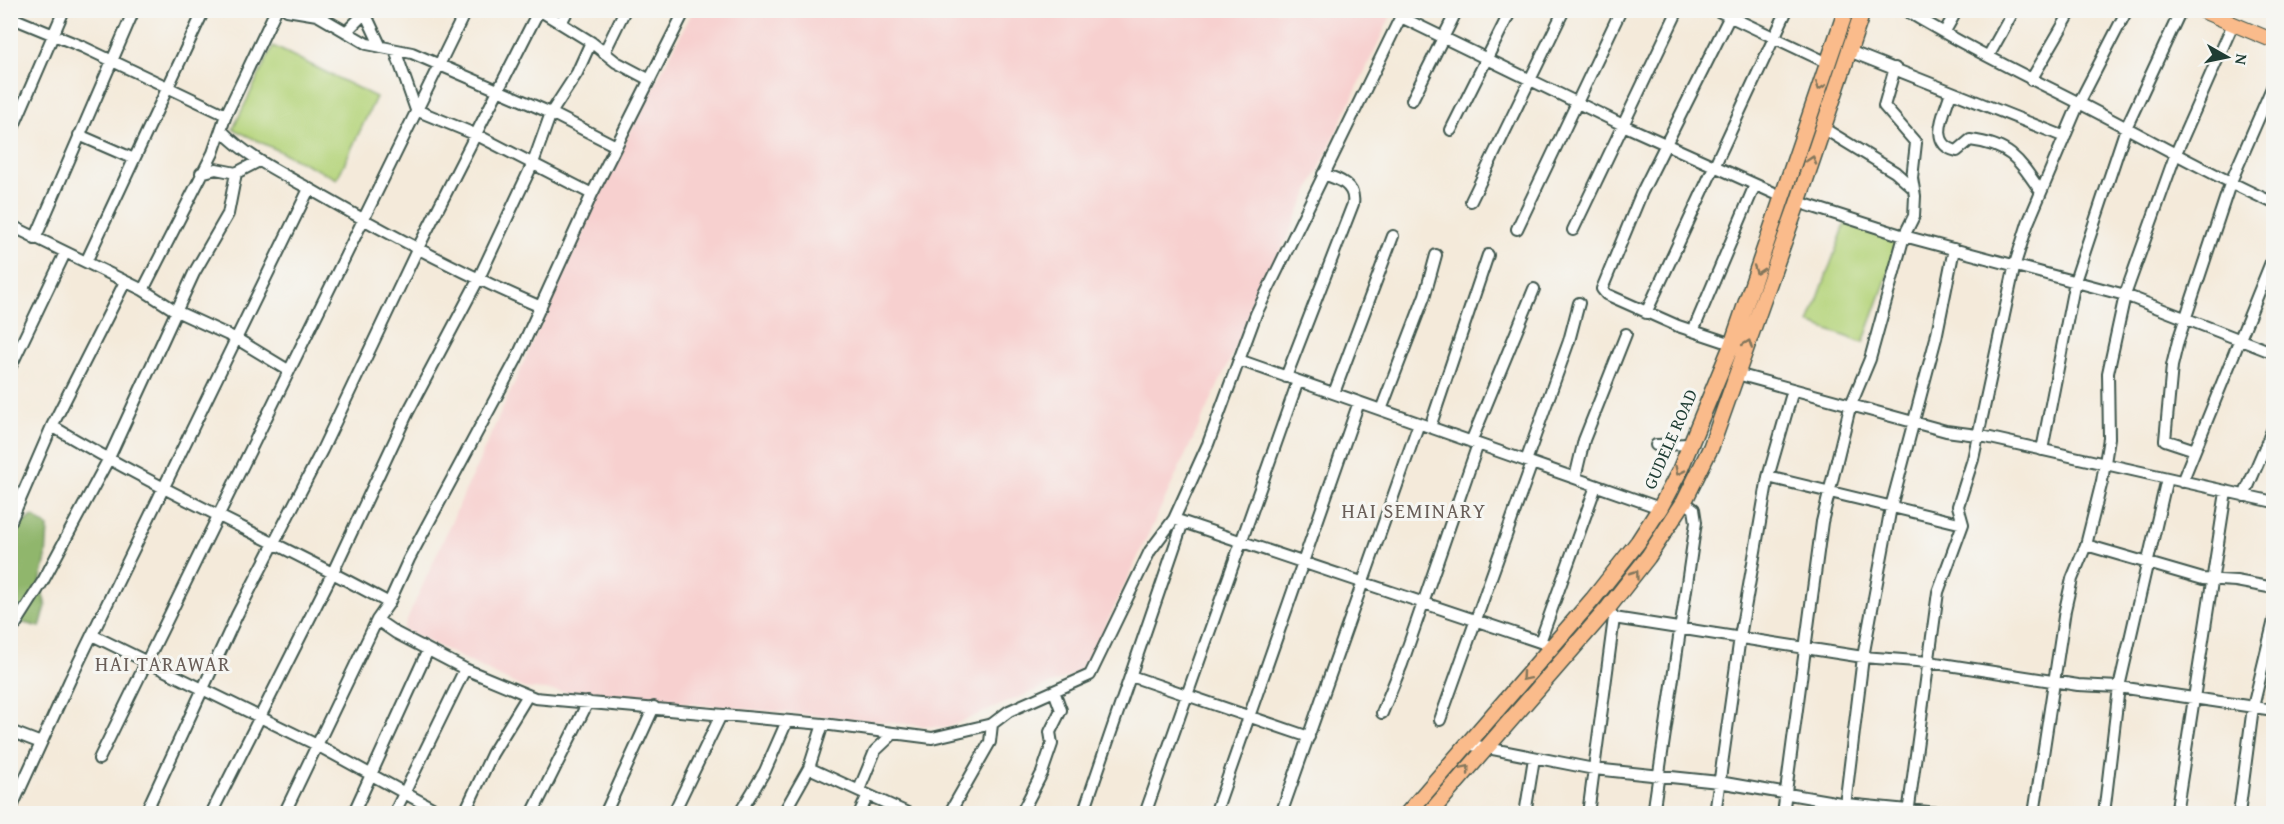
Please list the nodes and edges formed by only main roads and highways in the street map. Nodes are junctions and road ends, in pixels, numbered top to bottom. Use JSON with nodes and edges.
{"nodes":[{"id":1,"x":1846,"y":10,"type":"edge"},
{"id":2,"x":1863,"y":10,"type":"edge"},
{"id":3,"x":2200,"y":10,"type":"edge"},
{"id":4,"x":2274,"y":41,"type":"edge"},
{"id":5,"x":1716,"y":382,"type":"junction"},
{"id":6,"x":1731,"y":389,"type":"junction"},
{"id":7,"x":1407,"y":813,"type":"edge"},
{"id":8,"x":1429,"y":813,"type":"edge"}],
"edges":[{"from":1,"to":5,"type":"highway","name":"GUDELE ROAD","one_way":true},
{"from":6,"to":2,"type":"highway","name":"GUDELE ROAD","one_way":true},
{"from":3,"to":4,"type":"main road"},
{"from":5,"to":6,"type":"highway"},
{"from":5,"to":7,"type":"highway","name":"GUDELE ROAD","one_way":true},
{"from":8,"to":6,"type":"highway","name":"GUDELE ROAD","one_way":true}]}
